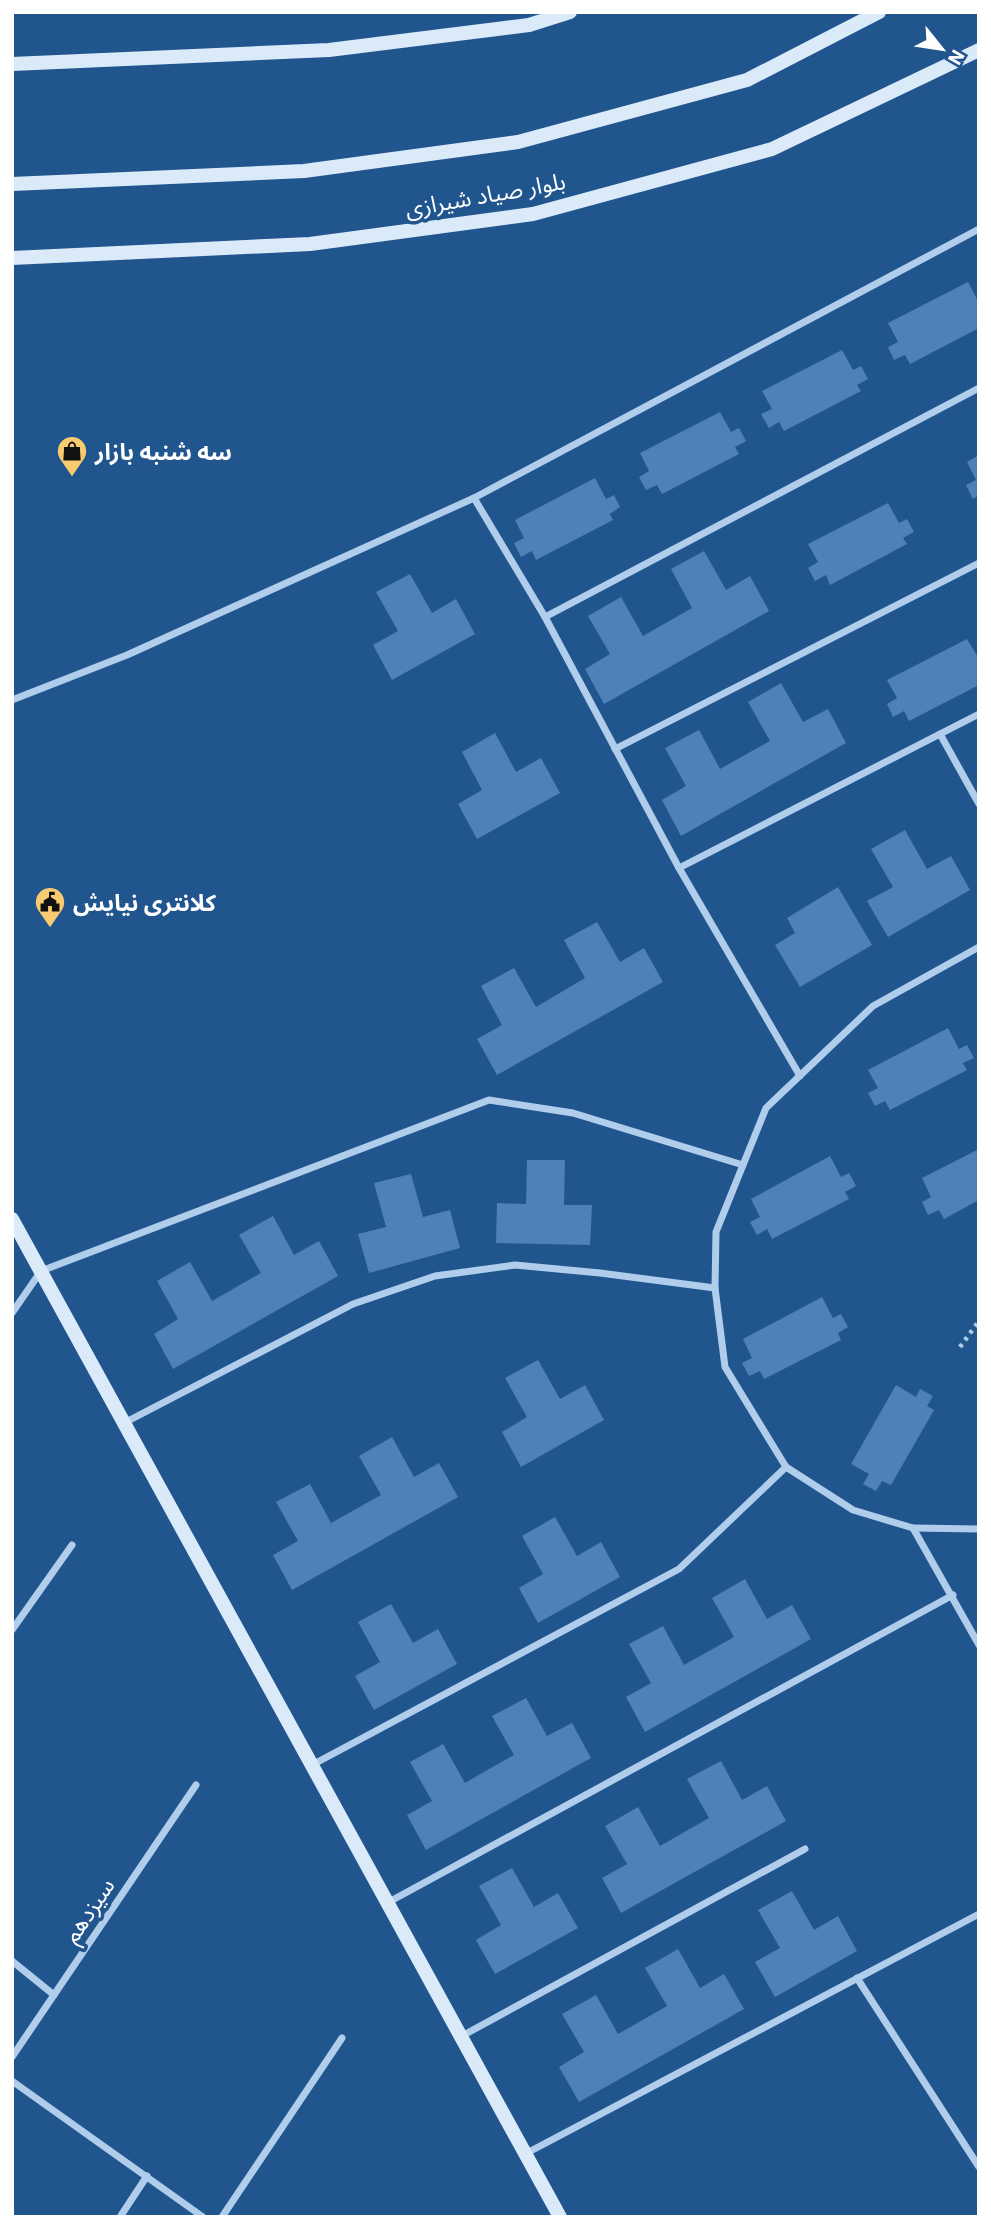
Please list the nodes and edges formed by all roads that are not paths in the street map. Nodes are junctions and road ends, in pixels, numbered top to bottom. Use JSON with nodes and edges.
{"nodes":[{"id":1,"x":570,"y":12,"type":"edge"},
{"id":2,"x":878,"y":12,"type":"edge"},
{"id":3,"x":979,"y":50,"type":"edge"},
{"id":4,"x":12,"y":64,"type":"edge"},
{"id":5,"x":12,"y":184,"type":"edge"},
{"id":6,"x":979,"y":229,"type":"edge"},
{"id":7,"x":12,"y":258,"type":"edge"},
{"id":8,"x":979,"y":388,"type":"edge"},
{"id":9,"x":474,"y":498,"type":"junction"},
{"id":10,"x":979,"y":563,"type":"edge"},
{"id":11,"x":545,"y":617,"type":"junction"},
{"id":12,"x":12,"y":701,"type":"edge"},
{"id":13,"x":979,"y":714,"type":"edge"},
{"id":14,"x":940,"y":734,"type":"junction"},
{"id":15,"x":615,"y":749,"type":"junction"},
{"id":16,"x":979,"y":804,"type":"edge"},
{"id":17,"x":679,"y":868,"type":"junction"},
{"id":18,"x":979,"y":947,"type":"edge"},
{"id":19,"x":800,"y":1076,"type":"junction"},
{"id":20,"x":743,"y":1165,"type":"junction"},
{"id":21,"x":12,"y":1219,"type":"edge"},
{"id":22,"x":41,"y":1271,"type":"junction"},
{"id":23,"x":715,"y":1288,"type":"junction"},
{"id":24,"x":12,"y":1314,"type":"edge"},
{"id":25,"x":124,"y":1423,"type":"junction"},
{"id":26,"x":786,"y":1467,"type":"junction"},
{"id":27,"x":913,"y":1528,"type":"junction"},
{"id":28,"x":979,"y":1529,"type":"edge"},
{"id":29,"x":72,"y":1545,"type":"dead end"},
{"id":30,"x":953,"y":1595,"type":"junction"},
{"id":31,"x":12,"y":1630,"type":"edge"},
{"id":32,"x":979,"y":1645,"type":"edge"},
{"id":33,"x":312,"y":1765,"type":"junction"},
{"id":34,"x":196,"y":1785,"type":"dead end"},
{"id":35,"x":805,"y":1849,"type":"dead end"},
{"id":36,"x":387,"y":1903,"type":"junction"},
{"id":37,"x":979,"y":1914,"type":"edge"},
{"id":38,"x":12,"y":1961,"type":"edge"},
{"id":39,"x":857,"y":1978,"type":"junction"},
{"id":40,"x":54,"y":1995,"type":"junction"},
{"id":41,"x":460,"y":2037,"type":"junction"},
{"id":42,"x":342,"y":2038,"type":"dead end"},
{"id":43,"x":12,"y":2057,"type":"edge"},
{"id":44,"x":12,"y":2081,"type":"edge"},
{"id":45,"x":524,"y":2154,"type":"junction"},
{"id":46,"x":979,"y":2167,"type":"edge"},
{"id":47,"x":147,"y":2176,"type":"junction"},
{"id":48,"x":120,"y":2217,"type":"edge"},
{"id":49,"x":204,"y":2217,"type":"edge"},
{"id":50,"x":222,"y":2217,"type":"edge"},
{"id":51,"x":560,"y":2217,"type":"edge"}],
"edges":[{"from":1,"to":4,"type":"main road"},
{"from":2,"to":5,"type":"main road","name":"بلوار صیاد شیرازی"},
{"from":3,"to":7,"type":"main road","name":"بلوار صیاد شیرازی"},
{"from":6,"to":9,"type":"street"},
{"from":8,"to":11,"type":"street"},
{"from":9,"to":11,"type":"street"},
{"from":9,"to":12,"type":"street"},
{"from":10,"to":15,"type":"street"},
{"from":11,"to":15,"type":"street"},
{"from":13,"to":14,"type":"street"},
{"from":14,"to":16,"type":"street"},
{"from":14,"to":17,"type":"street"},
{"from":15,"to":17,"type":"street"},
{"from":17,"to":19,"type":"street"},
{"from":18,"to":19,"type":"street"},
{"from":19,"to":20,"type":"street"},
{"from":20,"to":22,"type":"street"},
{"from":20,"to":23,"type":"street"},
{"from":21,"to":22,"type":"main road"},
{"from":22,"to":24,"type":"street"},
{"from":22,"to":25,"type":"main road"},
{"from":23,"to":25,"type":"street"},
{"from":23,"to":26,"type":"street"},
{"from":25,"to":33,"type":"main road"},
{"from":26,"to":27,"type":"street"},
{"from":26,"to":33,"type":"street"},
{"from":27,"to":28,"type":"street"},
{"from":27,"to":30,"type":"street"},
{"from":29,"to":31,"type":"street"},
{"from":30,"to":32,"type":"street"},
{"from":30,"to":36,"type":"street"},
{"from":33,"to":36,"type":"main road"},
{"from":34,"to":40,"type":"street","name":"سیزدهم"},
{"from":35,"to":41,"type":"street"},
{"from":36,"to":41,"type":"main road"},
{"from":37,"to":39,"type":"street"},
{"from":38,"to":40,"type":"street"},
{"from":39,"to":45,"type":"street"},
{"from":39,"to":46,"type":"street"},
{"from":40,"to":43,"type":"street","name":"سیزدهم"},
{"from":41,"to":45,"type":"main road"},
{"from":42,"to":50,"type":"street"},
{"from":44,"to":47,"type":"street"},
{"from":45,"to":51,"type":"main road"},
{"from":47,"to":48,"type":"street"},
{"from":47,"to":49,"type":"street"}]}
